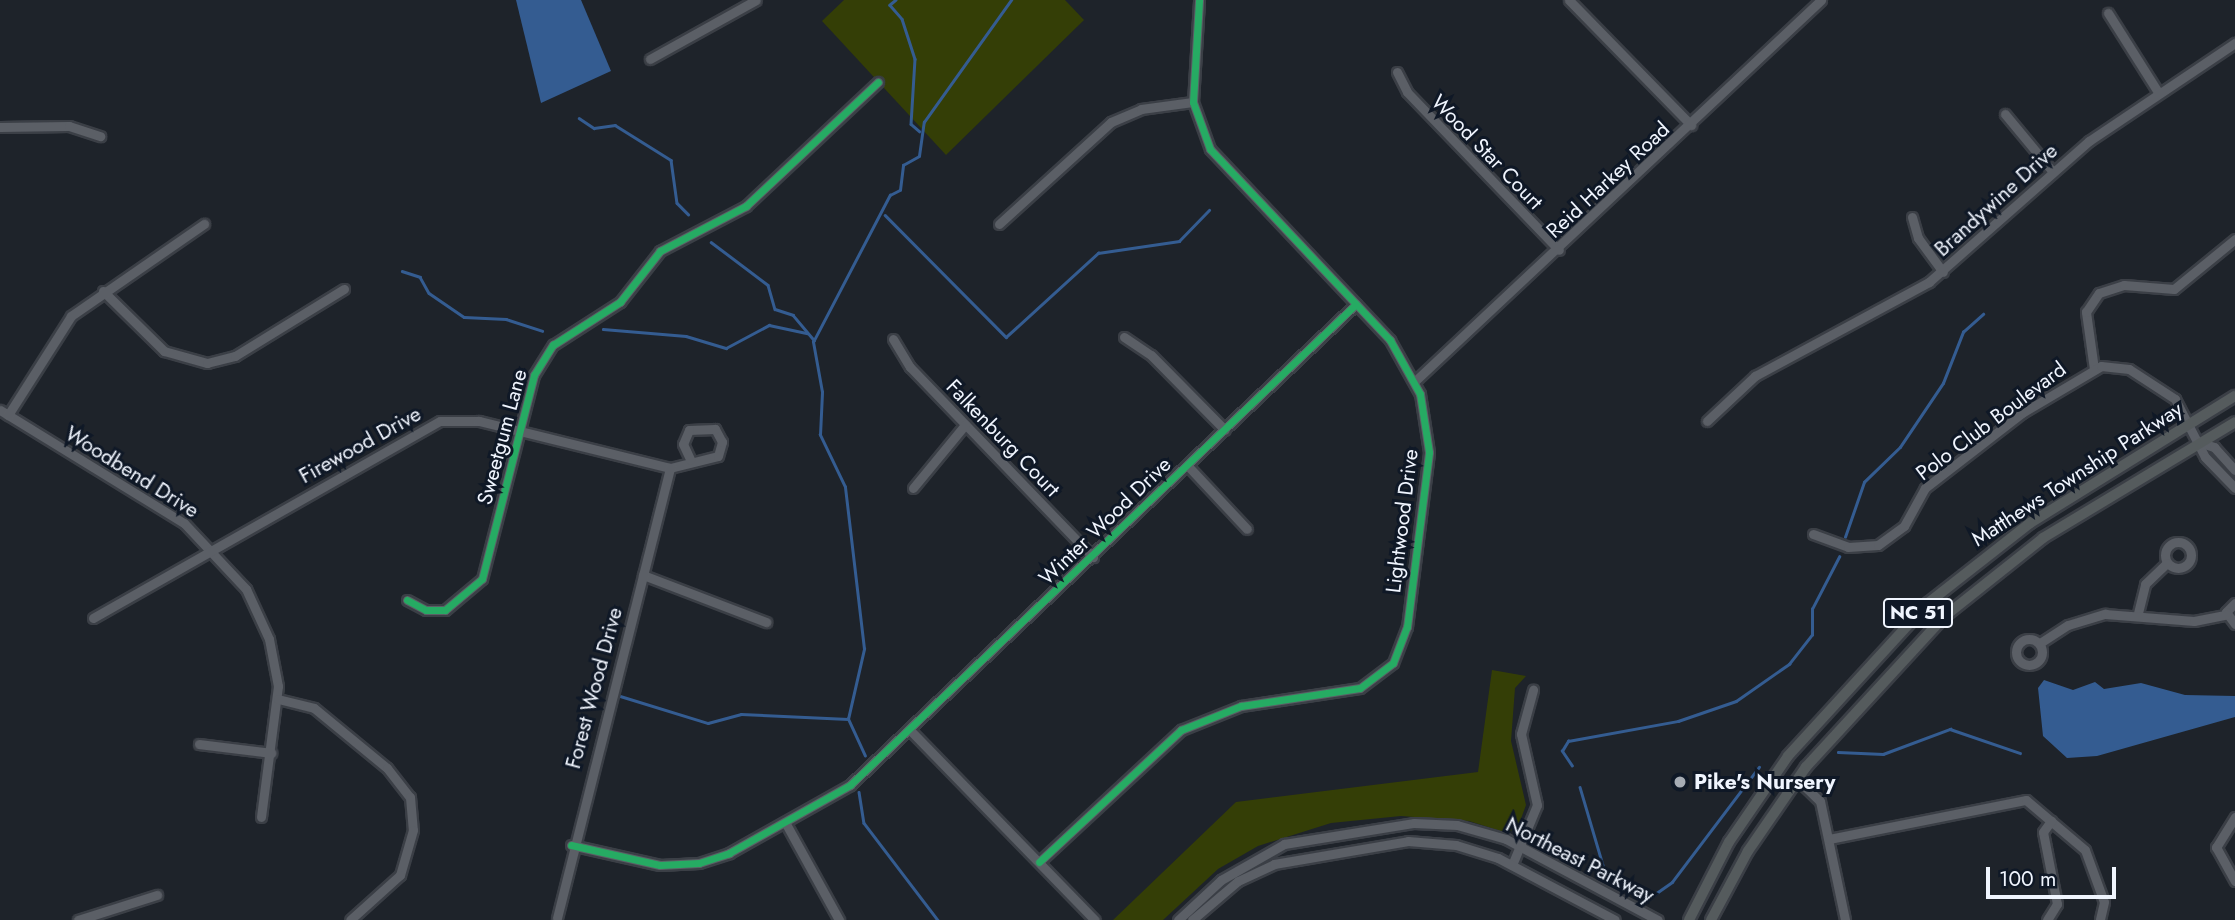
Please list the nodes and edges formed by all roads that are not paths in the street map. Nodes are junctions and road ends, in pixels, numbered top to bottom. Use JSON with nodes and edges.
{"nodes":[{"id":1,"x":756,"y":0,"type":"edge"},
{"id":2,"x":1199,"y":0,"type":"edge"},
{"id":3,"x":1569,"y":0,"type":"edge"},
{"id":4,"x":1821,"y":0,"type":"edge"},
{"id":5,"x":2108,"y":13,"type":"dead end"},
{"id":6,"x":2235,"y":43,"type":"edge"},
{"id":7,"x":650,"y":59,"type":"dead end"},
{"id":8,"x":1397,"y":72,"type":"dead end"},
{"id":9,"x":878,"y":82,"type":"dead end"},
{"id":10,"x":2158,"y":92,"type":"junction"},
{"id":11,"x":1193,"y":102,"type":"junction"},
{"id":12,"x":2005,"y":114,"type":"dead end"},
{"id":13,"x":1691,"y":125,"type":"junction"},
{"id":14,"x":0,"y":127,"type":"edge"},
{"id":15,"x":100,"y":136,"type":"dead end"},
{"id":16,"x":2053,"y":172,"type":"junction"},
{"id":17,"x":1912,"y":217,"type":"dead end"},
{"id":18,"x":204,"y":224,"type":"dead end"},
{"id":19,"x":999,"y":224,"type":"dead end"},
{"id":20,"x":2235,"y":239,"type":"edge"},
{"id":21,"x":1559,"y":250,"type":"junction"},
{"id":22,"x":1943,"y":272,"type":"junction"},
{"id":23,"x":344,"y":289,"type":"dead end"},
{"id":24,"x":103,"y":291,"type":"junction"},
{"id":25,"x":1356,"y":304,"type":"junction"},
{"id":26,"x":1124,"y":337,"type":"dead end"},
{"id":27,"x":893,"y":339,"type":"dead end"},
{"id":28,"x":2094,"y":369,"type":"junction"},
{"id":29,"x":1415,"y":381,"type":"junction"},
{"id":30,"x":2235,"y":396,"type":"edge"},
{"id":31,"x":4,"y":412,"type":"edge"},
{"id":32,"x":1707,"y":421,"type":"dead end"},
{"id":33,"x":2235,"y":422,"type":"edge"},
{"id":34,"x":2193,"y":423,"type":"junction"},
{"id":35,"x":965,"y":425,"type":"junction"},
{"id":36,"x":520,"y":430,"type":"junction"},
{"id":37,"x":1225,"y":430,"type":"junction"},
{"id":38,"x":2201,"y":443,"type":"junction"},
{"id":39,"x":690,"y":459,"type":"junction"},
{"id":40,"x":1188,"y":466,"type":"junction"},
{"id":41,"x":670,"y":468,"type":"junction"},
{"id":42,"x":2235,"y":470,"type":"edge"},
{"id":43,"x":914,"y":488,"type":"dead end"},
{"id":44,"x":2235,"y":488,"type":"edge"},
{"id":45,"x":1247,"y":529,"type":"dead end"},
{"id":46,"x":1813,"y":534,"type":"dead end"},
{"id":47,"x":214,"y":550,"type":"junction"},
{"id":48,"x":1093,"y":557,"type":"junction"},
{"id":49,"x":2167,"y":563,"type":"dead end"},
{"id":50,"x":643,"y":575,"type":"junction"},
{"id":51,"x":407,"y":600,"type":"dead end"},
{"id":52,"x":2235,"y":602,"type":"edge"},
{"id":53,"x":2138,"y":613,"type":"junction"},
{"id":54,"x":2226,"y":615,"type":"junction"},
{"id":55,"x":93,"y":618,"type":"dead end"},
{"id":56,"x":766,"y":622,"type":"dead end"},
{"id":57,"x":2235,"y":624,"type":"edge"},
{"id":58,"x":2040,"y":643,"type":"dead end"},
{"id":59,"x":1533,"y":690,"type":"dead end"},
{"id":60,"x":278,"y":699,"type":"junction"},
{"id":61,"x":912,"y":732,"type":"junction"},
{"id":62,"x":199,"y":744,"type":"dead end"},
{"id":63,"x":271,"y":753,"type":"junction"},
{"id":64,"x":1797,"y":779,"type":"junction"},
{"id":65,"x":261,"y":817,"type":"dead end"},
{"id":66,"x":2235,"y":817,"type":"edge"},
{"id":67,"x":2051,"y":821,"type":"junction"},
{"id":68,"x":785,"y":822,"type":"junction"},
{"id":69,"x":1829,"y":839,"type":"junction"},
{"id":70,"x":572,"y":845,"type":"junction"},
{"id":71,"x":1521,"y":848,"type":"junction"},
{"id":72,"x":1039,"y":862,"type":"junction"},
{"id":73,"x":1512,"y":865,"type":"junction"},
{"id":74,"x":2235,"y":881,"type":"edge"},
{"id":75,"x":157,"y":895,"type":"dead end"},
{"id":76,"x":557,"y":918,"type":"dead end"},
{"id":77,"x":78,"y":920,"type":"edge"},
{"id":78,"x":350,"y":920,"type":"edge"},
{"id":79,"x":839,"y":920,"type":"edge"},
{"id":80,"x":1095,"y":920,"type":"edge"},
{"id":81,"x":1178,"y":920,"type":"edge"},
{"id":82,"x":1192,"y":920,"type":"edge"},
{"id":83,"x":1615,"y":920,"type":"edge"},
{"id":84,"x":1658,"y":920,"type":"edge"},
{"id":85,"x":1689,"y":920,"type":"edge"},
{"id":86,"x":1712,"y":920,"type":"edge"},
{"id":87,"x":1845,"y":920,"type":"edge"},
{"id":88,"x":2047,"y":920,"type":"edge"},
{"id":89,"x":2100,"y":920,"type":"edge"}],
"edges":[{"from":1,"to":7,"type":"street"},
{"from":2,"to":11,"type":"street","name":"Lightwood Drive"},
{"from":3,"to":13,"type":"street"},
{"from":4,"to":13,"type":"street","name":"Reid Harkey Road"},
{"from":5,"to":10,"type":"street"},
{"from":6,"to":10,"type":"street","name":"Brandywine Drive"},
{"from":8,"to":21,"type":"street","name":"Wood Star Court"},
{"from":9,"to":36,"type":"street","name":"Sweetgum Lane"},
{"from":10,"to":16,"type":"street","name":"Brandywine Drive"},
{"from":11,"to":19,"type":"street"},
{"from":11,"to":25,"type":"street","name":"Lightwood Drive"},
{"from":12,"to":16,"type":"street"},
{"from":13,"to":21,"type":"street","name":"Reid Harkey Road"},
{"from":14,"to":15,"type":"street"},
{"from":16,"to":22,"type":"street","name":"Brandywine Drive"},
{"from":17,"to":22,"type":"street"},
{"from":18,"to":24,"type":"street"},
{"from":20,"to":28,"type":"street"},
{"from":21,"to":29,"type":"street","name":"Reid Harkey Road"},
{"from":22,"to":32,"type":"street","name":"Brandywine Drive"},
{"from":23,"to":24,"type":"street"},
{"from":24,"to":31,"type":"street"},
{"from":25,"to":29,"type":"street","name":"Lightwood Drive"},
{"from":25,"to":37,"type":"street","name":"Winter Wood Drive"},
{"from":26,"to":37,"type":"street"},
{"from":27,"to":35,"type":"street","name":"Falkenburg Court"},
{"from":28,"to":34,"type":"street","name":"Polo Club Boulevard"},
{"from":28,"to":46,"type":"street","name":"Polo Club Boulevard"},
{"from":29,"to":72,"type":"street","name":"Lightwood Drive"},
{"from":30,"to":34,"type":"main road","name":"Matthews Township Parkway","number":"NC 51"},
{"from":31,"to":47,"type":"street","name":"Woodbend Drive"},
{"from":33,"to":38,"type":"main road","name":"Matthews Township Parkway","number":"NC 51"},
{"from":34,"to":38,"type":"street","name":"Polo Club Boulevard"},
{"from":34,"to":85,"type":"main road","name":"Matthews Township Parkway","number":"NC 51"},
{"from":35,"to":43,"type":"street"},
{"from":35,"to":48,"type":"street","name":"Falkenburg Court"},
{"from":36,"to":41,"type":"street","name":"Firewood Drive"},
{"from":36,"to":47,"type":"street","name":"Firewood Drive"},
{"from":36,"to":51,"type":"street","name":"Sweetgum Lane"},
{"from":37,"to":40,"type":"street","name":"Winter Wood Drive"},
{"from":38,"to":42,"type":"street"},
{"from":38,"to":44,"type":"street","name":"Polo Club Boulevard"},
{"from":38,"to":64,"type":"main road","name":"Matthews Township Parkway","number":"NC 51"},
{"from":39,"to":39,"type":"street"},
{"from":39,"to":41,"type":"street"},
{"from":40,"to":45,"type":"street"},
{"from":40,"to":48,"type":"street","name":"Winter Wood Drive"},
{"from":41,"to":50,"type":"street","name":"Forest Wood Drive"},
{"from":47,"to":55,"type":"street","name":"Firewood Drive"},
{"from":47,"to":60,"type":"street","name":"Woodbend Drive"},
{"from":48,"to":61,"type":"street","name":"Winter Wood Drive"},
{"from":49,"to":53,"type":"street"},
{"from":50,"to":56,"type":"street"},
{"from":50,"to":70,"type":"street","name":"Forest Wood Drive"},
{"from":52,"to":54,"type":"street"},
{"from":53,"to":54,"type":"street"},
{"from":53,"to":58,"type":"street"},
{"from":54,"to":57,"type":"street"},
{"from":59,"to":71,"type":"street"},
{"from":60,"to":63,"type":"street","name":"Woodbend Drive"},
{"from":60,"to":78,"type":"street"},
{"from":61,"to":68,"type":"street","name":"Winter Wood Drive"},
{"from":61,"to":72,"type":"street"},
{"from":62,"to":63,"type":"street"},
{"from":63,"to":65,"type":"street","name":"Woodbend Drive"},
{"from":64,"to":69,"type":"street"},
{"from":64,"to":86,"type":"main road","name":"Matthews Township Parkway","number":"NC 51"},
{"from":66,"to":74,"type":"street"},
{"from":67,"to":69,"type":"street"},
{"from":67,"to":88,"type":"street"},
{"from":67,"to":89,"type":"street"},
{"from":68,"to":70,"type":"street","name":"Winter Wood Drive"},
{"from":68,"to":79,"type":"street"},
{"from":69,"to":87,"type":"street"},
{"from":70,"to":76,"type":"street","name":"Forest Wood Drive"},
{"from":71,"to":73,"type":"street"},
{"from":71,"to":81,"type":"street","name":"Northeast Parkway"},
{"from":71,"to":84,"type":"street","name":"Northeast Parkway"},
{"from":72,"to":80,"type":"street"},
{"from":73,"to":82,"type":"street","name":"Northeast Parkway"},
{"from":73,"to":83,"type":"street","name":"Northeast Parkway"},
{"from":75,"to":77,"type":"street"}]}
